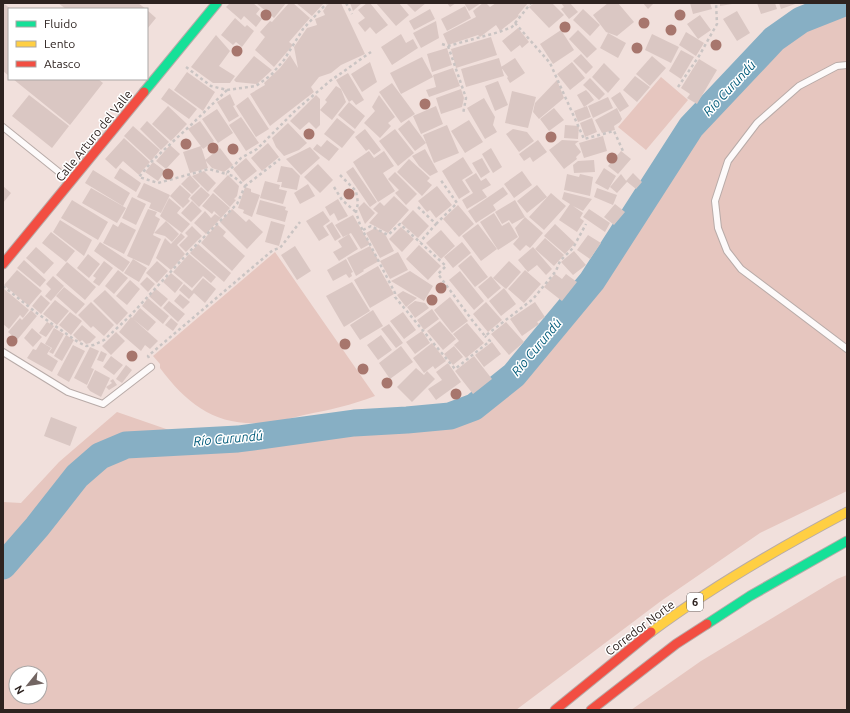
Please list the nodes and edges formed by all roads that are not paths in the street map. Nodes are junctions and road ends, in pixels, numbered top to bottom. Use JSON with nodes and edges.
{"nodes":[{"id":1,"x":217,"y":3,"type":"edge"},
{"id":2,"x":847,"y":66,"type":"edge"},
{"id":3,"x":3,"y":127,"type":"edge"},
{"id":4,"x":71,"y":182,"type":"junction"},
{"id":5,"x":3,"y":264,"type":"edge"},
{"id":6,"x":847,"y":349,"type":"edge"},
{"id":7,"x":3,"y":352,"type":"edge"},
{"id":8,"x":151,"y":367,"type":"road end"},
{"id":9,"x":847,"y":512,"type":"edge"},
{"id":10,"x":847,"y":541,"type":"edge"},
{"id":11,"x":555,"y":710,"type":"edge"},
{"id":12,"x":591,"y":710,"type":"edge"}],
"edges":[{"from":1,"to":4,"type":"main road","name":"Calle Arturo del Valle"},
{"from":2,"to":6,"type":"lane"},
{"from":3,"to":4,"type":"lane"},
{"from":4,"to":5,"type":"main road","name":"Calle Arturo del Valle"},
{"from":7,"to":8,"type":"lane"},
{"from":9,"to":11,"type":"main road","name":"Corredor Norte","number":"6"},
{"from":10,"to":12,"type":"main road","number":"6"}]}
